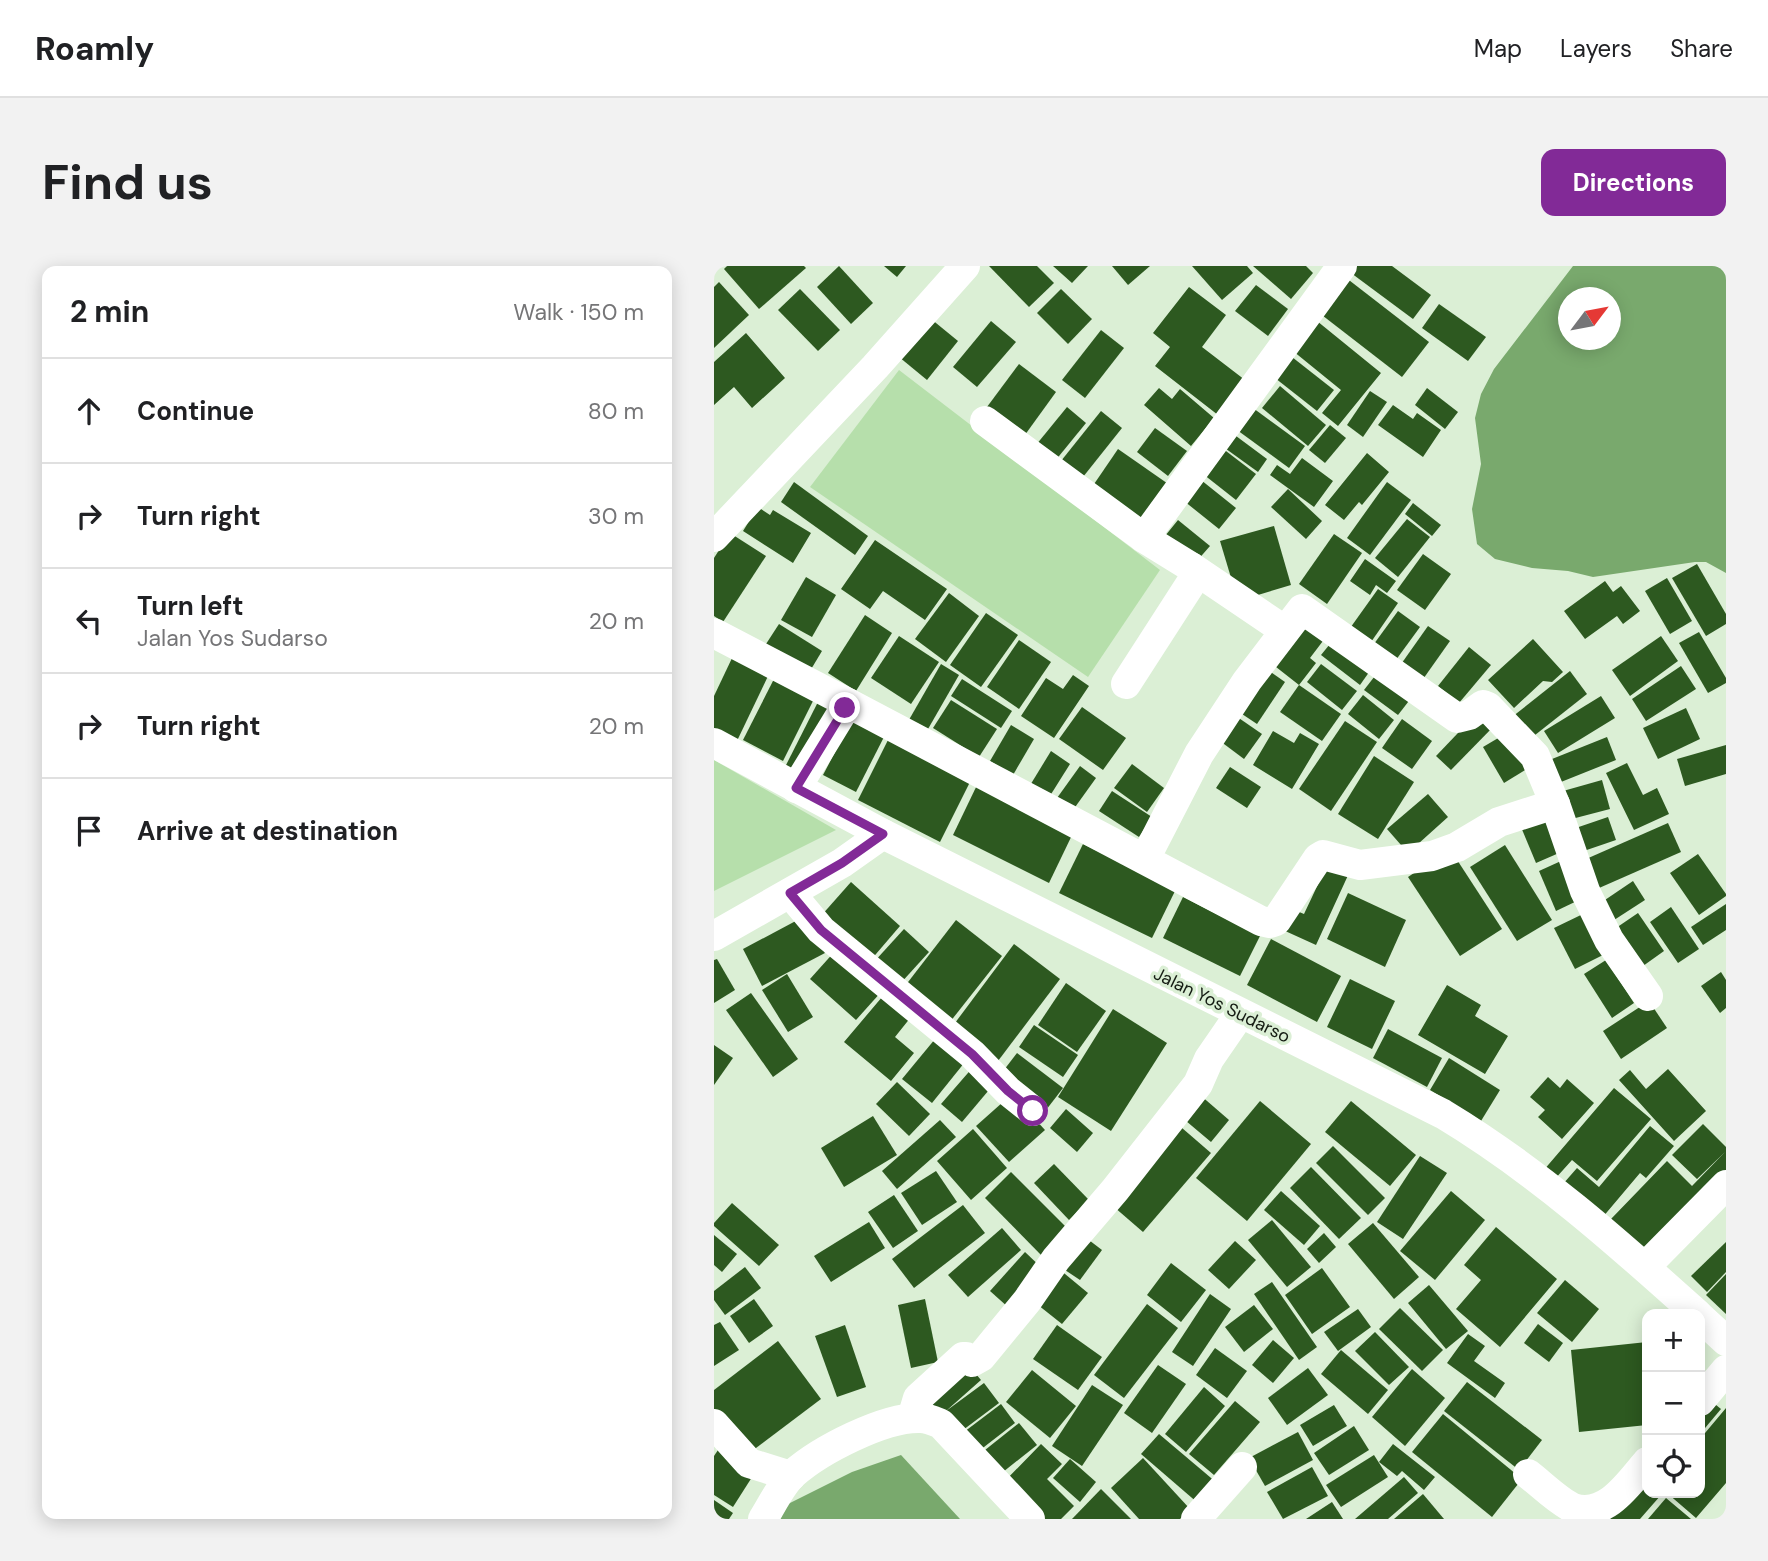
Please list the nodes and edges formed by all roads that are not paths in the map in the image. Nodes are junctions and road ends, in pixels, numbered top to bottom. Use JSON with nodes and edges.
{"nodes":[{"id":1,"x":965,"y":266,"type":"edge"},
{"id":2,"x":1342,"y":266,"type":"edge"},
{"id":3,"x":985,"y":421,"type":"dead end"},
{"id":4,"x":714,"y":537,"type":"edge"},
{"id":5,"x":1144,"y":538,"type":"junction"},
{"id":6,"x":1191,"y":567,"type":"junction"},
{"id":7,"x":1284,"y":630,"type":"junction"},
{"id":8,"x":714,"y":634,"type":"edge"},
{"id":9,"x":1126,"y":684,"type":"dead end"},
{"id":10,"x":848,"y":704,"type":"junction"},
{"id":11,"x":714,"y":743,"type":"edge"},
{"id":12,"x":796,"y":788,"type":"junction"},
{"id":13,"x":1555,"y":804,"type":"junction"},
{"id":14,"x":883,"y":834,"type":"junction"},
{"id":15,"x":1145,"y":859,"type":"junction"},
{"id":16,"x":790,"y":893,"type":"junction"},
{"id":17,"x":714,"y":936,"type":"edge"},
{"id":18,"x":1648,"y":996,"type":"dead end"},
{"id":19,"x":1240,"y":1014,"type":"junction"},
{"id":20,"x":1033,"y":1111,"type":"dead end"},
{"id":21,"x":1726,"y":1185,"type":"edge"},
{"id":22,"x":1645,"y":1267,"type":"junction"},
{"id":23,"x":1690,"y":1309,"type":"edge"},
{"id":24,"x":1705,"y":1322,"type":"edge"},
{"id":25,"x":1726,"y":1341,"type":"edge"},
{"id":26,"x":1726,"y":1370,"type":"edge"},
{"id":27,"x":1705,"y":1395,"type":"edge"},
{"id":28,"x":912,"y":1418,"type":"junction"},
{"id":29,"x":714,"y":1424,"type":"edge"},
{"id":30,"x":1242,"y":1466,"type":"dead end"},
{"id":31,"x":1642,"y":1468,"type":"edge"},
{"id":32,"x":1528,"y":1474,"type":"dead end"},
{"id":33,"x":791,"y":1476,"type":"junction"},
{"id":34,"x":764,"y":1519,"type":"edge"},
{"id":35,"x":1030,"y":1519,"type":"edge"},
{"id":36,"x":1196,"y":1519,"type":"edge"}],
"edges":[{"from":1,"to":4,"type":"street"},
{"from":2,"to":5,"type":"street"},
{"from":3,"to":5,"type":"street"},
{"from":5,"to":6,"type":"street"},
{"from":6,"to":7,"type":"street"},
{"from":6,"to":9,"type":"street"},
{"from":7,"to":13,"type":"street"},
{"from":7,"to":15,"type":"street"},
{"from":8,"to":10,"type":"street"},
{"from":10,"to":12,"type":"street"},
{"from":10,"to":15,"type":"street"},
{"from":11,"to":12,"type":"street","name":"Jalan Yos Sudarso"},
{"from":12,"to":14,"type":"street","name":"Jalan Yos Sudarso"},
{"from":13,"to":15,"type":"street"},
{"from":13,"to":18,"type":"street"},
{"from":14,"to":16,"type":"street"},
{"from":14,"to":19,"type":"street","name":"Jalan Yos Sudarso"},
{"from":16,"to":17,"type":"street"},
{"from":16,"to":20,"type":"street"},
{"from":19,"to":22,"type":"street","name":"Jalan Yos Sudarso"},
{"from":19,"to":28,"type":"street"},
{"from":21,"to":22,"type":"street"},
{"from":22,"to":23,"type":"street","name":"Jalan Yos Sudarso"},
{"from":24,"to":25,"type":"street","name":"Jalan Yos Sudarso"},
{"from":26,"to":27,"type":"street"},
{"from":28,"to":33,"type":"street"},
{"from":28,"to":35,"type":"street"},
{"from":29,"to":33,"type":"street"},
{"from":30,"to":36,"type":"street"},
{"from":31,"to":32,"type":"street"},
{"from":33,"to":34,"type":"street"}]}
